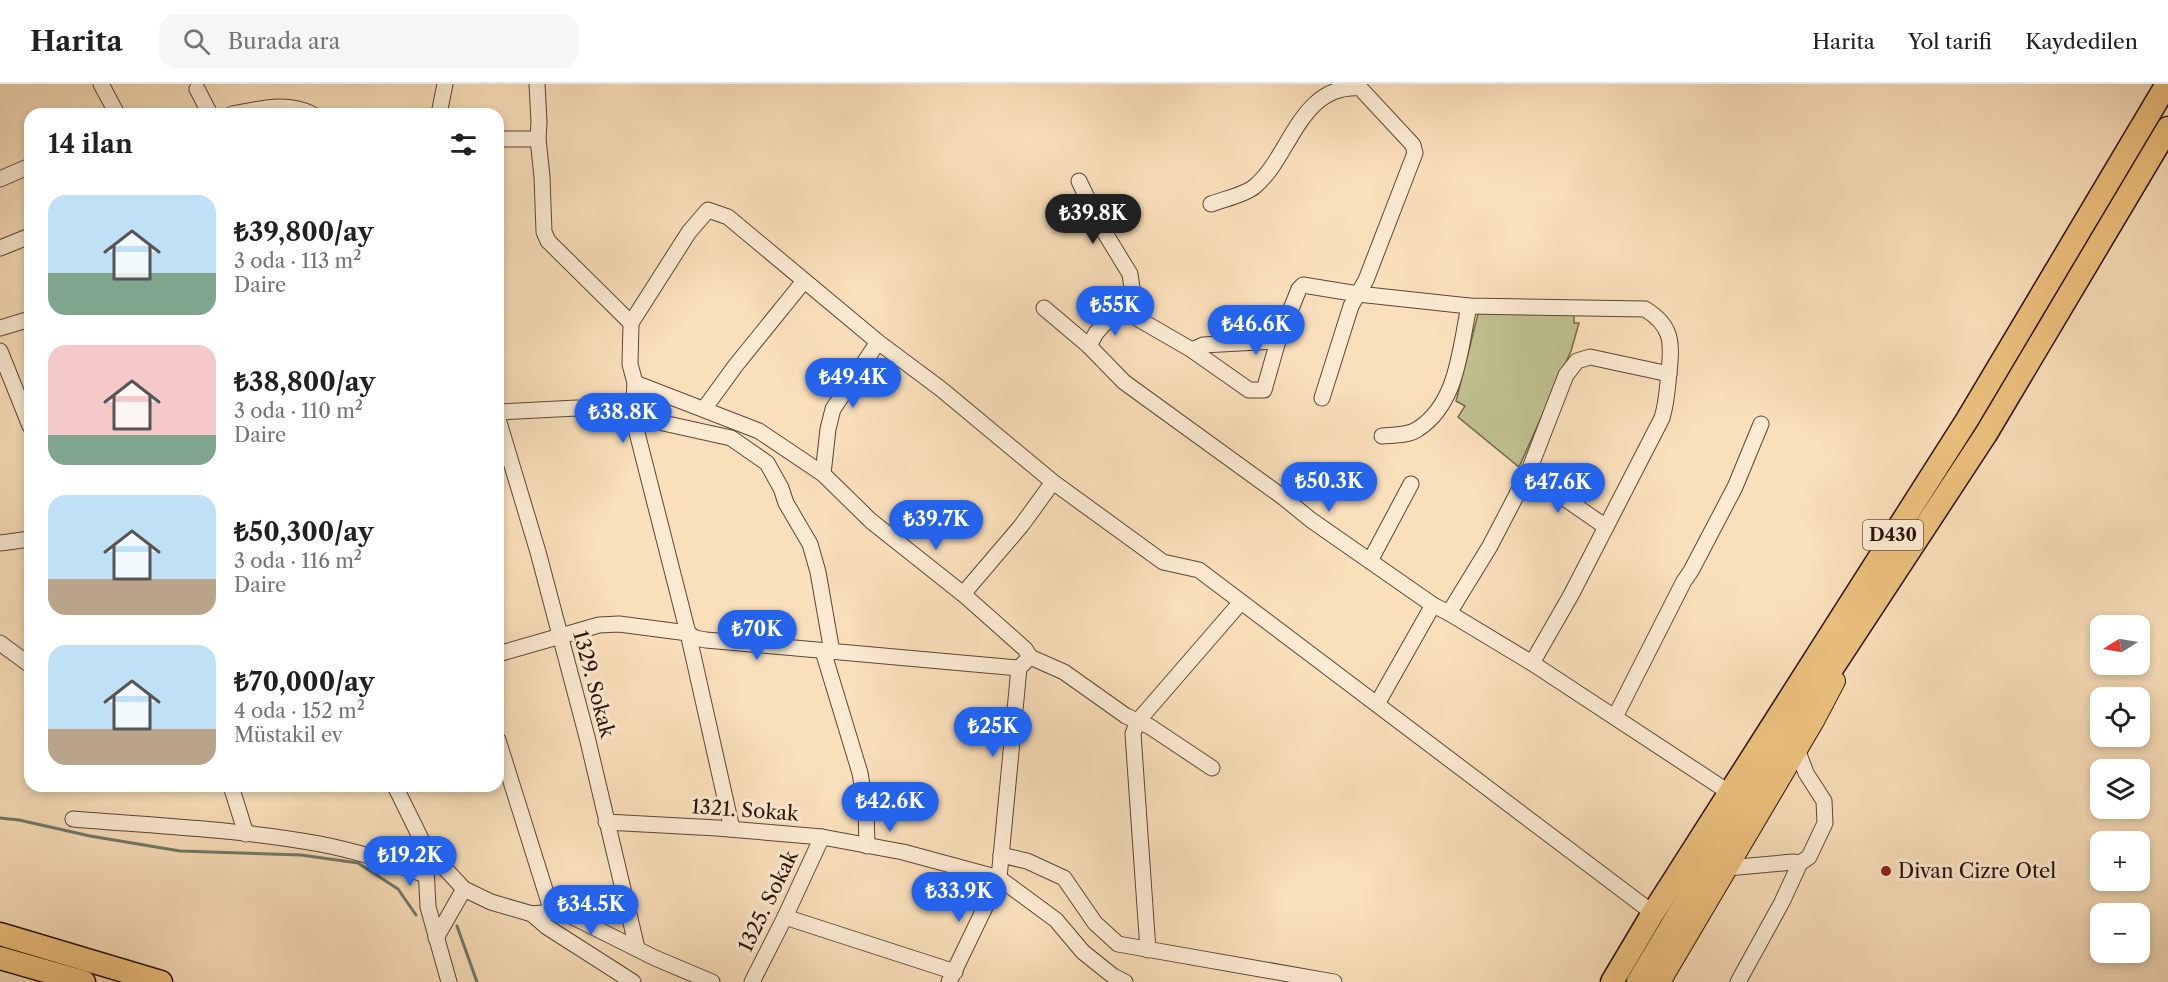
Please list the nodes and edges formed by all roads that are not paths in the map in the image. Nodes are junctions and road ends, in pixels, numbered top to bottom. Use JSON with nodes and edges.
{"nodes":[{"id":1,"x":101,"y":84,"type":"edge"},
{"id":2,"x":445,"y":84,"type":"edge"},
{"id":3,"x":537,"y":84,"type":"edge"},
{"id":4,"x":2168,"y":84,"type":"edge"},
{"id":5,"x":197,"y":89,"type":"dead end"},
{"id":6,"x":114,"y":108,"type":"edge"},
{"id":7,"x":207,"y":108,"type":"edge"},
{"id":8,"x":267,"y":108,"type":"edge"},
{"id":9,"x":298,"y":108,"type":"edge"},
{"id":10,"x":440,"y":108,"type":"edge"},
{"id":11,"x":2168,"y":128,"type":"edge"},
{"id":12,"x":504,"y":139,"type":"edge"},
{"id":13,"x":538,"y":139,"type":"junction"},
{"id":14,"x":24,"y":169,"type":"edge"},
{"id":15,"x":0,"y":179,"type":"edge"},
{"id":16,"x":1079,"y":181,"type":"dead end"},
{"id":17,"x":1211,"y":204,"type":"dead end"},
{"id":18,"x":24,"y":238,"type":"edge"},
{"id":19,"x":0,"y":248,"type":"edge"},
{"id":20,"x":804,"y":281,"type":"junction"},
{"id":21,"x":1358,"y":294,"type":"junction"},
{"id":22,"x":1469,"y":306,"type":"junction"},
{"id":23,"x":1044,"y":308,"type":"dead end"},
{"id":24,"x":1121,"y":309,"type":"junction"},
{"id":25,"x":24,"y":321,"type":"edge"},
{"id":26,"x":631,"y":324,"type":"junction"},
{"id":27,"x":0,"y":328,"type":"edge"},
{"id":28,"x":1278,"y":341,"type":"junction"},
{"id":29,"x":878,"y":342,"type":"junction"},
{"id":30,"x":1089,"y":346,"type":"junction"},
{"id":31,"x":1192,"y":350,"type":"junction"},
{"id":32,"x":0,"y":351,"type":"edge"},
{"id":33,"x":1668,"y":374,"type":"junction"},
{"id":34,"x":635,"y":383,"type":"junction"},
{"id":35,"x":1322,"y":398,"type":"dead end"},
{"id":36,"x":24,"y":409,"type":"edge"},
{"id":37,"x":704,"y":409,"type":"junction"},
{"id":38,"x":504,"y":412,"type":"edge"},
{"id":39,"x":633,"y":417,"type":"junction"},
{"id":40,"x":1761,"y":424,"type":"dead end"},
{"id":41,"x":1382,"y":436,"type":"dead end"},
{"id":42,"x":504,"y":441,"type":"edge"},
{"id":43,"x":1528,"y":473,"type":"junction"},
{"id":44,"x":823,"y":474,"type":"junction"},
{"id":45,"x":1053,"y":482,"type":"junction"},
{"id":46,"x":1411,"y":484,"type":"dead end"},
{"id":47,"x":1606,"y":527,"type":"junction"},
{"id":48,"x":24,"y":540,"type":"edge"},
{"id":49,"x":0,"y":543,"type":"edge"},
{"id":50,"x":1370,"y":561,"type":"junction"},
{"id":51,"x":963,"y":594,"type":"junction"},
{"id":52,"x":1241,"y":602,"type":"junction"},
{"id":53,"x":1875,"y":602,"type":"junction"},
{"id":54,"x":1433,"y":605,"type":"junction"},
{"id":55,"x":1449,"y":613,"type":"junction"},
{"id":56,"x":688,"y":633,"type":"junction"},
{"id":57,"x":559,"y":636,"type":"junction"},
{"id":58,"x":0,"y":643,"type":"edge"},
{"id":59,"x":827,"y":651,"type":"junction"},
{"id":60,"x":504,"y":652,"type":"edge"},
{"id":61,"x":24,"y":661,"type":"edge"},
{"id":62,"x":1024,"y":663,"type":"junction"},
{"id":63,"x":1532,"y":663,"type":"junction"},
{"id":64,"x":1377,"y":704,"type":"junction"},
{"id":65,"x":1615,"y":717,"type":"junction"},
{"id":66,"x":1137,"y":722,"type":"junction"},
{"id":67,"x":1797,"y":749,"type":"junction"},
{"id":68,"x":504,"y":759,"type":"edge"},
{"id":69,"x":1212,"y":768,"type":"dead end"},
{"id":70,"x":233,"y":792,"type":"edge"},
{"id":71,"x":398,"y":792,"type":"edge"},
{"id":72,"x":1730,"y":793,"type":"junction"},
{"id":73,"x":73,"y":819,"type":"dead end"},
{"id":74,"x":606,"y":822,"type":"junction"},
{"id":75,"x":732,"y":830,"type":"junction"},
{"id":76,"x":246,"y":834,"type":"junction"},
{"id":77,"x":822,"y":837,"type":"junction"},
{"id":78,"x":867,"y":846,"type":"junction"},
{"id":79,"x":425,"y":847,"type":"junction"},
{"id":80,"x":1001,"y":855,"type":"junction"},
{"id":81,"x":1800,"y":863,"type":"junction"},
{"id":82,"x":1727,"y":868,"type":"junction"},
{"id":83,"x":425,"y":875,"type":"junction"},
{"id":84,"x":999,"y":878,"type":"junction"},
{"id":85,"x":464,"y":889,"type":"junction"},
{"id":86,"x":552,"y":912,"type":"junction"},
{"id":87,"x":1653,"y":913,"type":"junction"},
{"id":88,"x":532,"y":914,"type":"junction"},
{"id":89,"x":785,"y":917,"type":"junction"},
{"id":90,"x":0,"y":934,"type":"edge"},
{"id":91,"x":436,"y":938,"type":"junction"},
{"id":92,"x":637,"y":948,"type":"junction"},
{"id":93,"x":1148,"y":950,"type":"junction"},
{"id":94,"x":0,"y":958,"type":"edge"},
{"id":95,"x":952,"y":977,"type":"edge"},
{"id":96,"x":84,"y":982,"type":"edge"},
{"id":97,"x":161,"y":982,"type":"edge"},
{"id":98,"x":449,"y":982,"type":"edge"},
{"id":99,"x":633,"y":982,"type":"edge"},
{"id":100,"x":712,"y":982,"type":"edge"},
{"id":101,"x":752,"y":982,"type":"edge"},
{"id":102,"x":1125,"y":982,"type":"edge"},
{"id":103,"x":1334,"y":982,"type":"edge"},
{"id":104,"x":1612,"y":982,"type":"edge"},
{"id":105,"x":1638,"y":982,"type":"edge"},
{"id":106,"x":1660,"y":982,"type":"edge"},
{"id":107,"x":1738,"y":982,"type":"edge"}],
"edges":[{"from":1,"to":6,"type":"street"},
{"from":2,"to":10,"type":"street"},
{"from":3,"to":13,"type":"street"},
{"from":4,"to":72,"type":"highway","number":"D430"},
{"from":5,"to":7,"type":"street"},
{"from":8,"to":9,"type":"street"},
{"from":11,"to":53,"type":"highway","number":"D430"},
{"from":12,"to":13,"type":"street"},
{"from":13,"to":26,"type":"street"},
{"from":14,"to":15,"type":"street"},
{"from":16,"to":24,"type":"street"},
{"from":17,"to":21,"type":"street"},
{"from":18,"to":19,"type":"street"},
{"from":20,"to":26,"type":"street"},
{"from":20,"to":29,"type":"street"},
{"from":20,"to":37,"type":"street"},
{"from":21,"to":22,"type":"street"},
{"from":21,"to":28,"type":"street"},
{"from":21,"to":35,"type":"street"},
{"from":22,"to":33,"type":"street"},
{"from":22,"to":41,"type":"street"},
{"from":23,"to":30,"type":"street"},
{"from":24,"to":30,"type":"street"},
{"from":24,"to":31,"type":"street"},
{"from":25,"to":27,"type":"street"},
{"from":26,"to":34,"type":"street"},
{"from":28,"to":31,"type":"street"},
{"from":28,"to":31,"type":"street"},
{"from":29,"to":44,"type":"street"},
{"from":29,"to":45,"type":"street"},
{"from":30,"to":50,"type":"street"},
{"from":32,"to":36,"type":"street"},
{"from":33,"to":43,"type":"street"},
{"from":33,"to":47,"type":"street"},
{"from":34,"to":37,"type":"street"},
{"from":34,"to":39,"type":"street"},
{"from":37,"to":44,"type":"street"},
{"from":38,"to":39,"type":"street"},
{"from":39,"to":56,"type":"street"},
{"from":39,"to":59,"type":"street"},
{"from":40,"to":65,"type":"street"},
{"from":42,"to":57,"type":"street","name":"1329. Sokak"},
{"from":43,"to":47,"type":"street"},
{"from":43,"to":55,"type":"street"},
{"from":44,"to":51,"type":"street"},
{"from":45,"to":51,"type":"street"},
{"from":45,"to":52,"type":"street"},
{"from":46,"to":50,"type":"street"},
{"from":47,"to":63,"type":"street"},
{"from":48,"to":49,"type":"street"},
{"from":50,"to":54,"type":"street"},
{"from":51,"to":62,"type":"street"},
{"from":52,"to":64,"type":"street"},
{"from":52,"to":66,"type":"street"},
{"from":53,"to":67,"type":"main road"},
{"from":53,"to":105,"type":"highway","number":"D430"},
{"from":54,"to":55,"type":"street"},
{"from":54,"to":64,"type":"street"},
{"from":55,"to":63,"type":"street"},
{"from":56,"to":57,"type":"street"},
{"from":56,"to":59,"type":"street"},
{"from":56,"to":75,"type":"street"},
{"from":57,"to":60,"type":"street"},
{"from":57,"to":74,"type":"street","name":"1329. Sokak"},
{"from":58,"to":61,"type":"street"},
{"from":59,"to":62,"type":"street"},
{"from":59,"to":78,"type":"street"},
{"from":62,"to":66,"type":"street"},
{"from":62,"to":80,"type":"street"},
{"from":63,"to":65,"type":"street"},
{"from":64,"to":87,"type":"street"},
{"from":65,"to":72,"type":"street"},
{"from":66,"to":69,"type":"street"},
{"from":66,"to":93,"type":"street"},
{"from":67,"to":81,"type":"street"},
{"from":67,"to":82,"type":"main road"},
{"from":68,"to":86,"type":"street"},
{"from":70,"to":76,"type":"street"},
{"from":71,"to":79,"type":"street"},
{"from":72,"to":87,"type":"highway","number":"D430"},
{"from":73,"to":76,"type":"street"},
{"from":74,"to":75,"type":"street","name":"1321. Sokak"},
{"from":74,"to":92,"type":"street","name":"1329. Sokak"},
{"from":75,"to":77,"type":"street","name":"1321. Sokak"},
{"from":76,"to":83,"type":"street"},
{"from":77,"to":78,"type":"street","name":"1321. Sokak"},
{"from":77,"to":89,"type":"street","name":"1325. Sokak"},
{"from":78,"to":84,"type":"street","name":"1321. Sokak"},
{"from":79,"to":83,"type":"street"},
{"from":79,"to":85,"type":"street"},
{"from":80,"to":84,"type":"street"},
{"from":80,"to":93,"type":"street"},
{"from":81,"to":82,"type":"street"},
{"from":81,"to":107,"type":"street"},
{"from":82,"to":106,"type":"main road"},
{"from":83,"to":91,"type":"street"},
{"from":84,"to":95,"type":"street"},
{"from":84,"to":102,"type":"street","name":"1321. Sokak"},
{"from":85,"to":88,"type":"street"},
{"from":85,"to":91,"type":"street"},
{"from":86,"to":88,"type":"street"},
{"from":86,"to":92,"type":"street"},
{"from":87,"to":104,"type":"highway","number":"D430"},
{"from":88,"to":99,"type":"street"},
{"from":89,"to":95,"type":"street"},
{"from":89,"to":101,"type":"street","name":"1325. Sokak"},
{"from":90,"to":97,"type":"highway"},
{"from":91,"to":98,"type":"street"},
{"from":92,"to":100,"type":"street"},
{"from":93,"to":103,"type":"street"},
{"from":94,"to":96,"type":"highway"}]}
